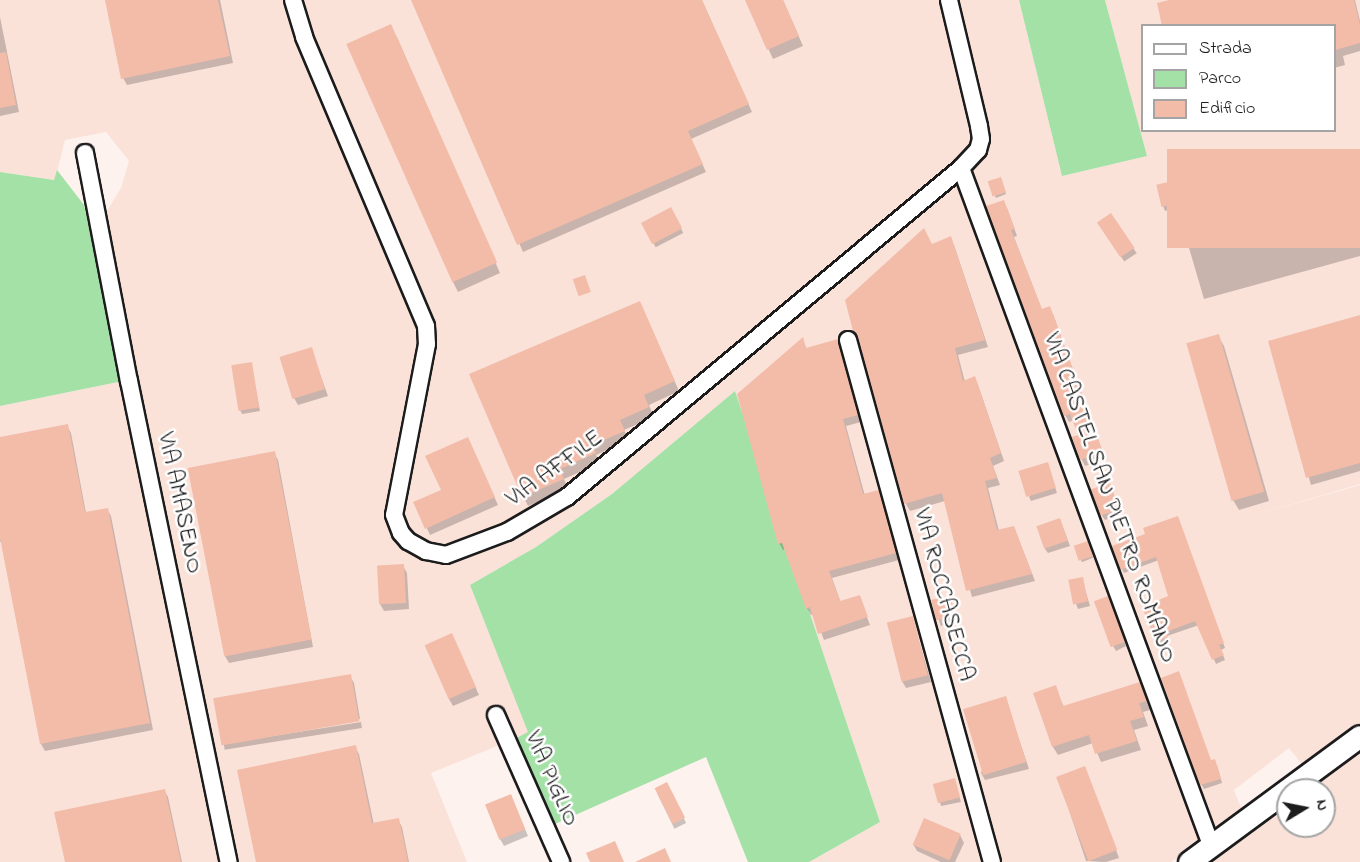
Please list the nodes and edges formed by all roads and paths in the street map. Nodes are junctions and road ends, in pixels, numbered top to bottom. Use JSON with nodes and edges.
{"nodes":[{"id":1,"x":293,"y":0,"type":"edge"},
{"id":2,"x":949,"y":0,"type":"edge"},
{"id":3,"x":85,"y":153,"type":"dead end"},
{"id":4,"x":961,"y":168,"type":"junction"},
{"id":5,"x":848,"y":340,"type":"dead end"},
{"id":6,"x":496,"y":715,"type":"dead end"},
{"id":7,"x":1360,"y":736,"type":"edge"},
{"id":8,"x":1211,"y":845,"type":"junction"},
{"id":9,"x":229,"y":862,"type":"edge"},
{"id":10,"x":561,"y":862,"type":"edge"},
{"id":11,"x":992,"y":862,"type":"edge"},
{"id":12,"x":1189,"y":862,"type":"edge"}],
"edges":[{"from":1,"to":4,"type":"street","name":"VIA AFFILE"},
{"from":2,"to":4,"type":"street","name":"VIA AFFILE"},
{"from":3,"to":9,"type":"street","name":"VIA AMASENO"},
{"from":4,"to":8,"type":"street","name":"VIA CASTEL SAN PIETRO ROMANO"},
{"from":5,"to":11,"type":"street","name":"VIA ROCCASECCA"},
{"from":6,"to":10,"type":"street","name":"VIA PIGLIO"},
{"from":7,"to":8,"type":"street"},
{"from":8,"to":12,"type":"street"}]}
